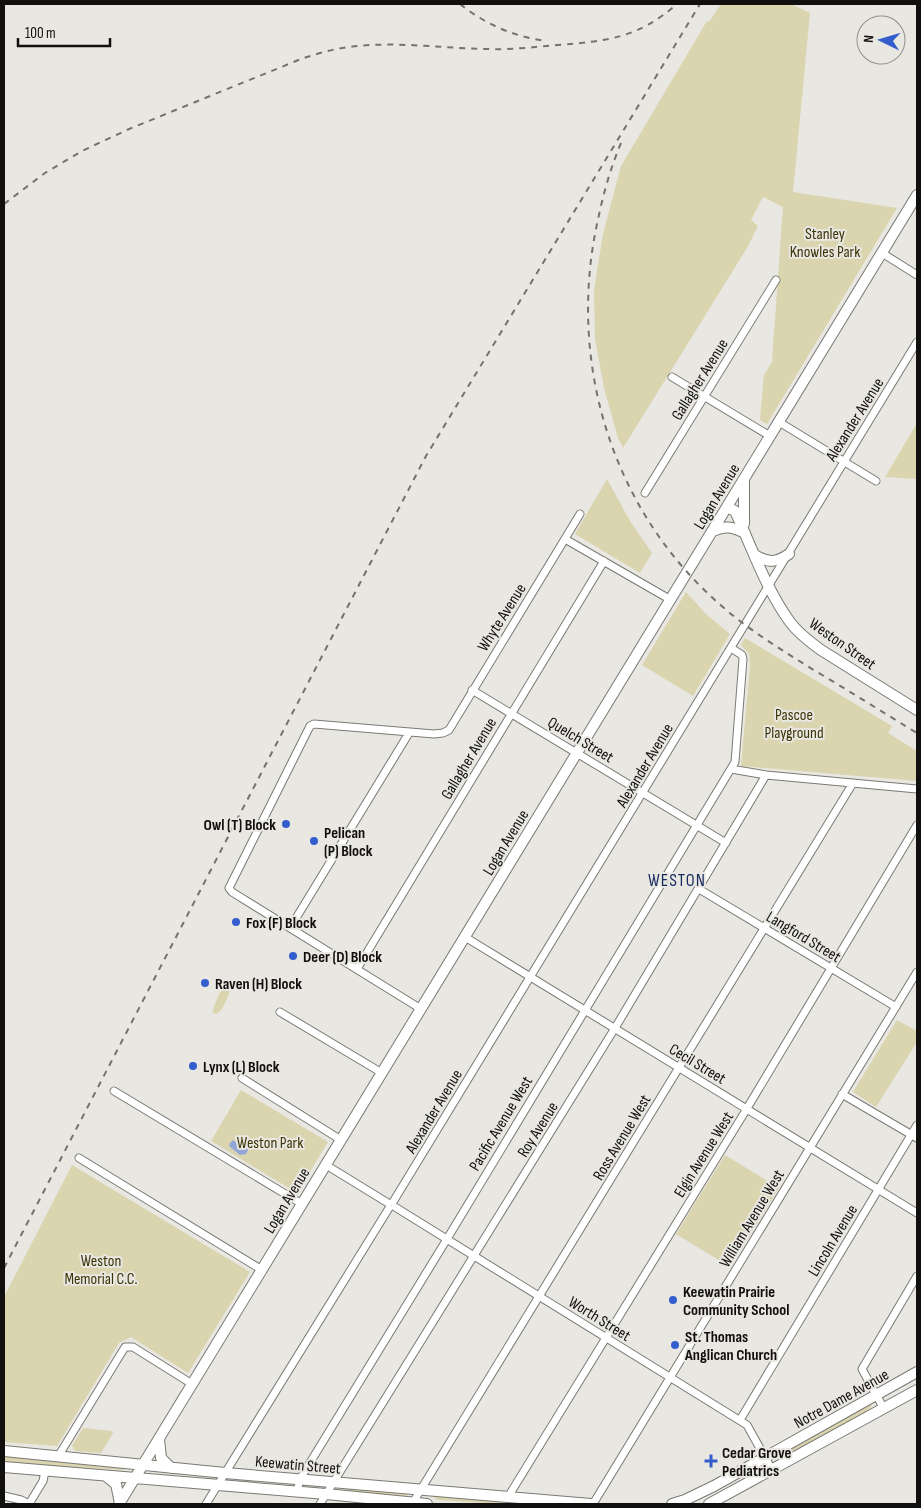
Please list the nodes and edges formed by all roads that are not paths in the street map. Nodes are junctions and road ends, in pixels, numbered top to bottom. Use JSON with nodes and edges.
{"nodes":[{"id":1,"x":917,"y":194,"type":"edge"},
{"id":2,"x":882,"y":253,"type":"junction"},
{"id":3,"x":917,"y":275,"type":"edge"},
{"id":4,"x":776,"y":280,"type":"dead end"},
{"id":5,"x":917,"y":342,"type":"edge"},
{"id":6,"x":672,"y":377,"type":"dead end"},
{"id":7,"x":704,"y":396,"type":"junction"},
{"id":8,"x":779,"y":422,"type":"junction"},
{"id":9,"x":770,"y":436,"type":"junction"},
{"id":10,"x":844,"y":461,"type":"junction"},
{"id":11,"x":744,"y":479,"type":"junction"},
{"id":12,"x":876,"y":481,"type":"dead end"},
{"id":13,"x":645,"y":493,"type":"dead end"},
{"id":14,"x":727,"y":506,"type":"junction"},
{"id":15,"x":580,"y":514,"type":"dead end"},
{"id":16,"x":713,"y":531,"type":"junction"},
{"id":17,"x":745,"y":532,"type":"junction"},
{"id":18,"x":565,"y":539,"type":"junction"},
{"id":19,"x":788,"y":554,"type":"junction"},
{"id":20,"x":755,"y":555,"type":"junction"},
{"id":21,"x":604,"y":561,"type":"junction"},
{"id":22,"x":769,"y":585,"type":"junction"},
{"id":23,"x":671,"y":600,"type":"junction"},
{"id":24,"x":731,"y":648,"type":"junction"},
{"id":25,"x":472,"y":690,"type":"junction"},
{"id":26,"x":917,"y":710,"type":"edge"},
{"id":27,"x":511,"y":714,"type":"junction"},
{"id":28,"x":409,"y":733,"type":"junction"},
{"id":29,"x":577,"y":753,"type":"junction"},
{"id":30,"x":731,"y":770,"type":"junction"},
{"id":31,"x":766,"y":775,"type":"junction"},
{"id":32,"x":853,"y":782,"type":"junction"},
{"id":33,"x":917,"y":789,"type":"edge"},
{"id":34,"x":643,"y":793,"type":"junction"},
{"id":35,"x":697,"y":825,"type":"junction"},
{"id":36,"x":917,"y":825,"type":"edge"},
{"id":37,"x":726,"y":843,"type":"junction"},
{"id":38,"x":699,"y":889,"type":"junction"},
{"id":39,"x":290,"y":928,"type":"junction"},
{"id":40,"x":764,"y":928,"type":"junction"},
{"id":41,"x":465,"y":937,"type":"junction"},
{"id":42,"x":830,"y":968,"type":"junction"},
{"id":43,"x":357,"y":969,"type":"junction"},
{"id":44,"x":917,"y":972,"type":"edge"},
{"id":45,"x":531,"y":977,"type":"junction"},
{"id":46,"x":896,"y":1007,"type":"junction"},
{"id":47,"x":421,"y":1009,"type":"junction"},
{"id":48,"x":585,"y":1010,"type":"junction"},
{"id":49,"x":280,"y":1012,"type":"dead end"},
{"id":50,"x":614,"y":1028,"type":"junction"},
{"id":51,"x":679,"y":1067,"type":"junction"},
{"id":52,"x":382,"y":1073,"type":"junction"},
{"id":53,"x":242,"y":1078,"type":"dead end"},
{"id":54,"x":114,"y":1091,"type":"dead end"},
{"id":55,"x":842,"y":1094,"type":"junction"},
{"id":56,"x":747,"y":1109,"type":"junction"},
{"id":57,"x":917,"y":1125,"type":"edge"},
{"id":58,"x":914,"y":1137,"type":"edge"},
{"id":59,"x":341,"y":1140,"type":"junction"},
{"id":60,"x":810,"y":1147,"type":"junction"},
{"id":61,"x":79,"y":1158,"type":"dead end"},
{"id":62,"x":326,"y":1165,"type":"junction"},
{"id":63,"x":879,"y":1189,"type":"junction"},
{"id":64,"x":302,"y":1204,"type":"junction"},
{"id":65,"x":391,"y":1205,"type":"junction"},
{"id":66,"x":917,"y":1212,"type":"edge"},
{"id":67,"x":447,"y":1239,"type":"junction"},
{"id":68,"x":474,"y":1256,"type":"junction"},
{"id":69,"x":262,"y":1270,"type":"junction"},
{"id":70,"x":917,"y":1276,"type":"edge"},
{"id":71,"x":540,"y":1297,"type":"junction"},
{"id":72,"x":605,"y":1337,"type":"junction"},
{"id":73,"x":917,"y":1372,"type":"edge"},
{"id":74,"x":671,"y":1378,"type":"junction"},
{"id":75,"x":192,"y":1384,"type":"junction"},
{"id":76,"x":917,"y":1390,"type":"edge"},
{"id":77,"x":876,"y":1395,"type":"junction"},
{"id":78,"x":884,"y":1409,"type":"junction"},
{"id":79,"x":740,"y":1420,"type":"junction"},
{"id":80,"x":159,"y":1438,"type":"junction"},
{"id":81,"x":4,"y":1450,"type":"edge"},
{"id":82,"x":59,"y":1455,"type":"junction"},
{"id":83,"x":766,"y":1458,"type":"junction"},
{"id":84,"x":143,"y":1465,"type":"junction"},
{"id":85,"x":4,"y":1468,"type":"edge"},
{"id":86,"x":171,"y":1468,"type":"junction"},
{"id":87,"x":772,"y":1470,"type":"junction"},
{"id":88,"x":45,"y":1472,"type":"junction"},
{"id":89,"x":225,"y":1473,"type":"junction"},
{"id":90,"x":105,"y":1476,"type":"junction"},
{"id":91,"x":134,"y":1478,"type":"junction"},
{"id":92,"x":300,"y":1479,"type":"junction"},
{"id":93,"x":334,"y":1482,"type":"junction"},
{"id":94,"x":218,"y":1486,"type":"junction"},
{"id":95,"x":421,"y":1489,"type":"junction"},
{"id":96,"x":297,"y":1492,"type":"junction"},
{"id":97,"x":326,"y":1494,"type":"junction"},
{"id":98,"x":4,"y":1496,"type":"edge"},
{"id":99,"x":508,"y":1497,"type":"junction"},
{"id":100,"x":119,"y":1503,"type":"edge"},
{"id":101,"x":29,"y":1504,"type":"edge"},
{"id":102,"x":206,"y":1504,"type":"edge"},
{"id":103,"x":320,"y":1504,"type":"edge"},
{"id":104,"x":412,"y":1504,"type":"edge"},
{"id":105,"x":427,"y":1504,"type":"edge"},
{"id":106,"x":592,"y":1504,"type":"edge"},
{"id":107,"x":672,"y":1504,"type":"edge"},
{"id":108,"x":709,"y":1504,"type":"edge"}],
"edges":[{"from":1,"to":2,"type":"main road","name":"Logan Avenue"},
{"from":2,"to":3,"type":"street"},
{"from":2,"to":8,"type":"main road","name":"Logan Avenue"},
{"from":4,"to":7,"type":"street","name":"Gallagher Avenue"},
{"from":5,"to":10,"type":"street","name":"Alexander Avenue"},
{"from":6,"to":7,"type":"street"},
{"from":7,"to":9,"type":"street"},
{"from":7,"to":13,"type":"street","name":"Gallagher Avenue"},
{"from":8,"to":9,"type":"main road","name":"Logan Avenue"},
{"from":8,"to":10,"type":"street"},
{"from":9,"to":11,"type":"main road","name":"Logan Avenue"},
{"from":10,"to":12,"type":"street"},
{"from":10,"to":19,"type":"street","name":"Alexander Avenue"},
{"from":11,"to":14,"type":"main road","name":"Logan Avenue"},
{"from":11,"to":17,"type":"main road"},
{"from":14,"to":16,"type":"main road","name":"Logan Avenue"},
{"from":14,"to":17,"type":"main road","name":"Weston Street"},
{"from":15,"to":18,"type":"street","name":"Whyte Avenue"},
{"from":16,"to":17,"type":"main road"},
{"from":16,"to":23,"type":"main road","name":"Logan Avenue"},
{"from":17,"to":20,"type":"main road","name":"Weston Street"},
{"from":18,"to":21,"type":"street"},
{"from":18,"to":25,"type":"street","name":"Whyte Avenue"},
{"from":19,"to":20,"type":"main road"},
{"from":19,"to":22,"type":"street","name":"Alexander Avenue"},
{"from":20,"to":22,"type":"main road","name":"Weston Street"},
{"from":21,"to":23,"type":"street"},
{"from":21,"to":27,"type":"street","name":"Gallagher Avenue"},
{"from":22,"to":24,"type":"street","name":"Alexander Avenue"},
{"from":22,"to":26,"type":"main road","name":"Weston Street"},
{"from":23,"to":29,"type":"main road","name":"Logan Avenue"},
{"from":24,"to":30,"type":"street","name":"Pacific Avenue West"},
{"from":24,"to":34,"type":"street","name":"Alexander Avenue"},
{"from":25,"to":27,"type":"street","name":"Quelch Street"},
{"from":25,"to":28,"type":"street","name":"Whyte Avenue"},
{"from":27,"to":29,"type":"street","name":"Quelch Street"},
{"from":27,"to":43,"type":"street","name":"Gallagher Avenue"},
{"from":28,"to":39,"type":"street"},
{"from":28,"to":39,"type":"street"},
{"from":29,"to":34,"type":"street","name":"Quelch Street"},
{"from":29,"to":41,"type":"main road","name":"Logan Avenue"},
{"from":30,"to":31,"type":"street"},
{"from":30,"to":35,"type":"street","name":"Pacific Avenue West"},
{"from":31,"to":32,"type":"street"},
{"from":31,"to":37,"type":"street","name":"Roy Avenue"},
{"from":32,"to":33,"type":"street"},
{"from":32,"to":40,"type":"street","name":"Ross Avenue West"},
{"from":34,"to":35,"type":"street","name":"Quelch Street"},
{"from":34,"to":45,"type":"street","name":"Alexander Avenue"},
{"from":35,"to":37,"type":"street","name":"Quelch Street"},
{"from":35,"to":48,"type":"street","name":"Pacific Avenue West"},
{"from":36,"to":42,"type":"street","name":"Elgin Avenue West"},
{"from":37,"to":38,"type":"street","name":"Roy Avenue"},
{"from":38,"to":40,"type":"street","name":"Langford Street"},
{"from":38,"to":50,"type":"street","name":"Roy Avenue"},
{"from":39,"to":43,"type":"street"},
{"from":40,"to":42,"type":"street","name":"Langford Street"},
{"from":40,"to":51,"type":"street","name":"Ross Avenue West"},
{"from":41,"to":45,"type":"street","name":"Cecil Street"},
{"from":41,"to":47,"type":"main road","name":"Logan Avenue"},
{"from":42,"to":46,"type":"street","name":"Langford Street"},
{"from":42,"to":56,"type":"street","name":"Elgin Avenue West"},
{"from":43,"to":47,"type":"street"},
{"from":44,"to":46,"type":"street","name":"William Avenue West"},
{"from":45,"to":48,"type":"street","name":"Cecil Street"},
{"from":45,"to":65,"type":"street","name":"Alexander Avenue"},
{"from":46,"to":55,"type":"street","name":"William Avenue West"},
{"from":47,"to":52,"type":"main road","name":"Logan Avenue"},
{"from":48,"to":50,"type":"street","name":"Cecil Street"},
{"from":48,"to":67,"type":"street","name":"Pacific Avenue West"},
{"from":49,"to":52,"type":"street"},
{"from":50,"to":51,"type":"street","name":"Cecil Street"},
{"from":50,"to":68,"type":"street","name":"Roy Avenue"},
{"from":51,"to":56,"type":"street","name":"Cecil Street"},
{"from":51,"to":71,"type":"street","name":"Ross Avenue West"},
{"from":52,"to":59,"type":"main road","name":"Logan Avenue"},
{"from":53,"to":59,"type":"street"},
{"from":54,"to":64,"type":"street"},
{"from":55,"to":58,"type":"street"},
{"from":55,"to":60,"type":"street","name":"William Avenue West"},
{"from":56,"to":60,"type":"street","name":"Cecil Street"},
{"from":56,"to":72,"type":"street","name":"Elgin Avenue West"},
{"from":57,"to":58,"type":"street","name":"Lincoln Avenue"},
{"from":58,"to":63,"type":"street","name":"Lincoln Avenue"},
{"from":59,"to":62,"type":"main road","name":"Logan Avenue"},
{"from":60,"to":63,"type":"street","name":"Cecil Street"},
{"from":60,"to":74,"type":"street","name":"William Avenue West"},
{"from":61,"to":69,"type":"street"},
{"from":62,"to":64,"type":"main road","name":"Logan Avenue"},
{"from":62,"to":65,"type":"street","name":"Worth Street"},
{"from":63,"to":66,"type":"street","name":"Cecil Street"},
{"from":63,"to":79,"type":"street","name":"Lincoln Avenue"},
{"from":64,"to":69,"type":"main road","name":"Logan Avenue"},
{"from":65,"to":67,"type":"street","name":"Worth Street"},
{"from":65,"to":89,"type":"street","name":"Alexander Avenue"},
{"from":67,"to":68,"type":"street","name":"Worth Street"},
{"from":67,"to":92,"type":"street","name":"Pacific Avenue West"},
{"from":68,"to":71,"type":"street","name":"Worth Street"},
{"from":68,"to":93,"type":"street","name":"Roy Avenue"},
{"from":69,"to":75,"type":"main road","name":"Logan Avenue"},
{"from":70,"to":77,"type":"street"},
{"from":71,"to":72,"type":"street","name":"Worth Street"},
{"from":71,"to":95,"type":"street","name":"Ross Avenue West"},
{"from":72,"to":74,"type":"street","name":"Worth Street"},
{"from":72,"to":99,"type":"street","name":"Elgin Avenue West"},
{"from":73,"to":77,"type":"main road","name":"Notre Dame Avenue"},
{"from":74,"to":79,"type":"street","name":"Worth Street"},
{"from":74,"to":106,"type":"street","name":"William Avenue West"},
{"from":75,"to":80,"type":"main road","name":"Logan Avenue"},
{"from":75,"to":82,"type":"street"},
{"from":76,"to":78,"type":"main road","name":"Notre Dame Avenue"},
{"from":77,"to":78,"type":"street"},
{"from":77,"to":83,"type":"main road","name":"Notre Dame Avenue"},
{"from":78,"to":87,"type":"main road","name":"Notre Dame Avenue"},
{"from":79,"to":83,"type":"street","name":"Worth Street"},
{"from":80,"to":84,"type":"main road","name":"Logan Avenue"},
{"from":80,"to":86,"type":"main road"},
{"from":81,"to":82,"type":"main road","name":"Keewatin Street"},
{"from":82,"to":84,"type":"main road","name":"Keewatin Street"},
{"from":83,"to":87,"type":"street","name":"Worth Street"},
{"from":83,"to":107,"type":"main road","name":"Notre Dame Avenue"},
{"from":84,"to":86,"type":"main road","name":"Keewatin Street"},
{"from":84,"to":91,"type":"main road","name":"Logan Avenue"},
{"from":85,"to":88,"type":"main road","name":"Keewatin Street"},
{"from":86,"to":89,"type":"main road","name":"Keewatin Street"},
{"from":87,"to":108,"type":"main road","name":"Notre Dame Avenue"},
{"from":88,"to":90,"type":"main road","name":"Keewatin Street"},
{"from":88,"to":101,"type":"street"},
{"from":89,"to":92,"type":"main road","name":"Keewatin Street"},
{"from":89,"to":94,"type":"street","name":"Alexander Avenue"},
{"from":90,"to":91,"type":"main road","name":"Keewatin Street"},
{"from":90,"to":100,"type":"main road"},
{"from":91,"to":94,"type":"main road","name":"Keewatin Street"},
{"from":91,"to":100,"type":"main road","name":"Logan Avenue"},
{"from":92,"to":93,"type":"main road","name":"Keewatin Street"},
{"from":92,"to":96,"type":"street","name":"Pacific Avenue West"},
{"from":93,"to":95,"type":"main road","name":"Keewatin Street"},
{"from":93,"to":97,"type":"street","name":"Roy Avenue"},
{"from":94,"to":96,"type":"main road","name":"Keewatin Street"},
{"from":94,"to":102,"type":"street","name":"Alexander Avenue"},
{"from":95,"to":99,"type":"main road","name":"Keewatin Street"},
{"from":95,"to":104,"type":"street","name":"Ross Avenue West"},
{"from":96,"to":97,"type":"main road","name":"Keewatin Street"},
{"from":97,"to":103,"type":"street"},
{"from":97,"to":104,"type":"main road","name":"Keewatin Street"},
{"from":98,"to":101,"type":"street"},
{"from":99,"to":106,"type":"main road","name":"Keewatin Street"},
{"from":104,"to":105,"type":"main road","name":"Keewatin Street"}]}
